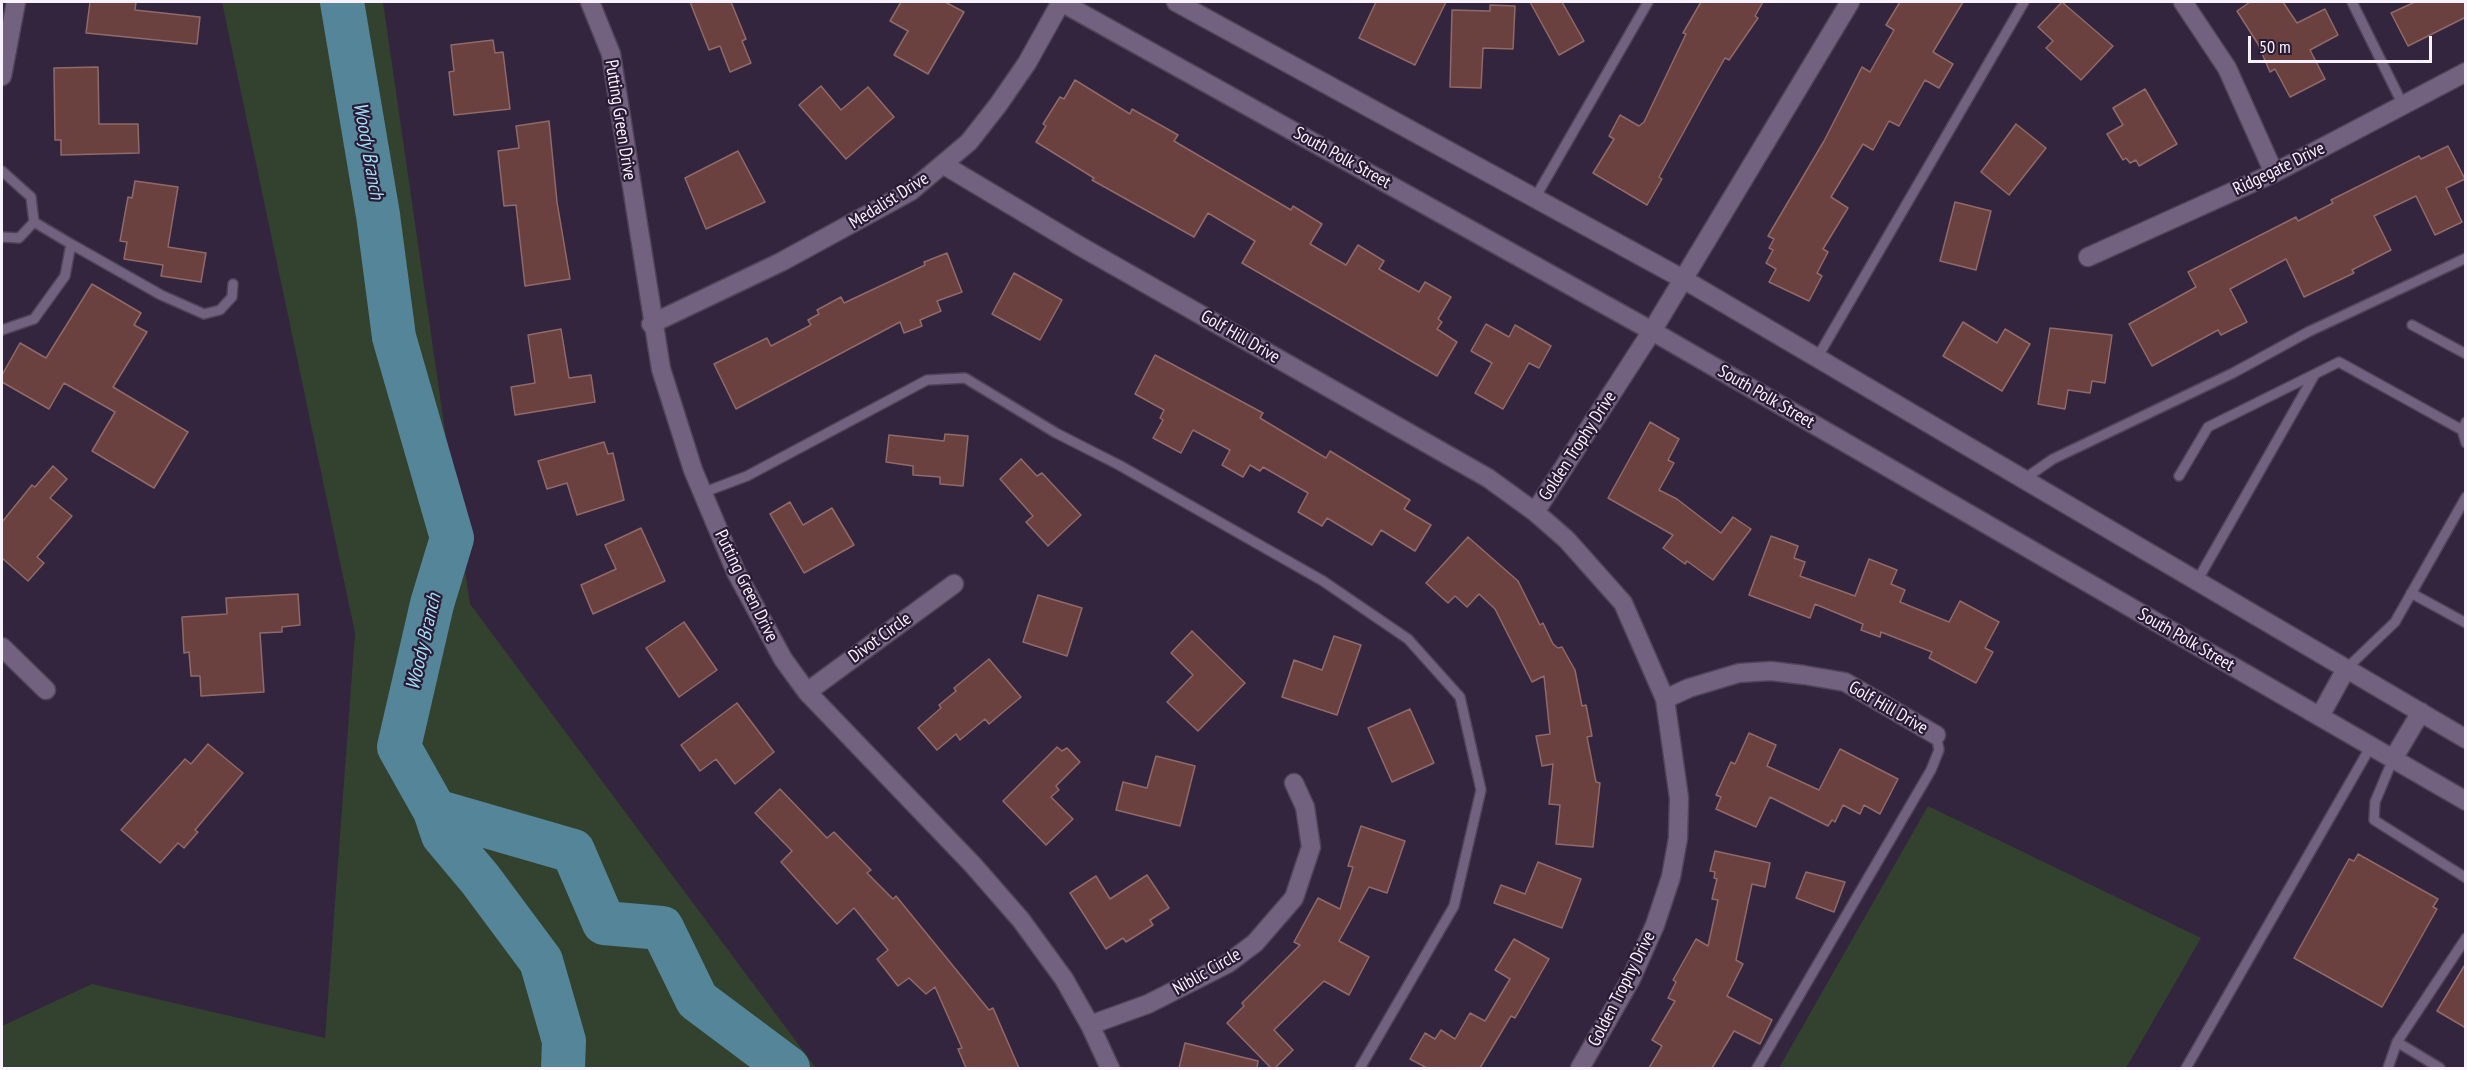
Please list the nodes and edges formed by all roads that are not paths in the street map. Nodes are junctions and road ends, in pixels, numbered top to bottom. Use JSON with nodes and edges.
{"nodes":[{"id":1,"x":16,"y":2,"type":"edge"},
{"id":2,"x":590,"y":2,"type":"edge"},
{"id":3,"x":1061,"y":2,"type":"edge"},
{"id":4,"x":1176,"y":2,"type":"edge"},
{"id":5,"x":1648,"y":2,"type":"edge"},
{"id":6,"x":1850,"y":2,"type":"edge"},
{"id":7,"x":2024,"y":2,"type":"edge"},
{"id":8,"x":2183,"y":2,"type":"edge"},
{"id":9,"x":2352,"y":2,"type":"edge"},
{"id":10,"x":2466,"y":72,"type":"edge"},
{"id":11,"x":2,"y":76,"type":"edge"},
{"id":12,"x":2403,"y":105,"type":"junction"},
{"id":13,"x":944,"y":165,"type":"junction"},
{"id":14,"x":2,"y":171,"type":"edge"},
{"id":15,"x":2274,"y":173,"type":"junction"},
{"id":16,"x":1535,"y":198,"type":"junction"},
{"id":17,"x":34,"y":222,"type":"junction"},
{"id":18,"x":2,"y":237,"type":"edge"},
{"id":19,"x":71,"y":244,"type":"junction"},
{"id":20,"x":2088,"y":257,"type":"dead end"},
{"id":21,"x":2466,"y":258,"type":"edge"},
{"id":22,"x":1683,"y":279,"type":"junction"},
{"id":23,"x":233,"y":284,"type":"dead end"},
{"id":24,"x":651,"y":324,"type":"junction"},
{"id":25,"x":2412,"y":325,"type":"dead end"},
{"id":26,"x":2,"y":330,"type":"edge"},
{"id":27,"x":1652,"y":332,"type":"junction"},
{"id":28,"x":2466,"y":354,"type":"edge"},
{"id":29,"x":1817,"y":358,"type":"junction"},
{"id":30,"x":2314,"y":374,"type":"junction"},
{"id":31,"x":2464,"y":426,"type":"edge"},
{"id":32,"x":2466,"y":442,"type":"edge"},
{"id":33,"x":2179,"y":476,"type":"dead end"},
{"id":34,"x":2024,"y":479,"type":"junction"},
{"id":35,"x":702,"y":493,"type":"junction"},
{"id":36,"x":2466,"y":497,"type":"edge"},
{"id":37,"x":1535,"y":512,"type":"junction"},
{"id":38,"x":2197,"y":581,"type":"junction"},
{"id":39,"x":954,"y":584,"type":"dead end"},
{"id":40,"x":2411,"y":593,"type":"junction"},
{"id":41,"x":2466,"y":623,"type":"edge"},
{"id":42,"x":2,"y":647,"type":"edge"},
{"id":43,"x":2346,"y":669,"type":"junction"},
{"id":44,"x":46,"y":690,"type":"dead end"},
{"id":45,"x":807,"y":692,"type":"junction"},
{"id":46,"x":1665,"y":699,"type":"junction"},
{"id":47,"x":2421,"y":712,"type":"junction"},
{"id":48,"x":2320,"y":716,"type":"junction"},
{"id":49,"x":1936,"y":735,"type":"joint"},
{"id":50,"x":2466,"y":739,"type":"edge"},
{"id":51,"x":2371,"y":746,"type":"junction"},
{"id":52,"x":2393,"y":759,"type":"junction"},
{"id":53,"x":1294,"y":783,"type":"dead end"},
{"id":54,"x":2466,"y":801,"type":"edge"},
{"id":55,"x":2466,"y":878,"type":"edge"},
{"id":56,"x":2466,"y":938,"type":"edge"},
{"id":57,"x":1090,"y":1025,"type":"junction"},
{"id":58,"x":2397,"y":1042,"type":"junction"},
{"id":59,"x":1110,"y":1068,"type":"edge"},
{"id":60,"x":1360,"y":1068,"type":"edge"},
{"id":61,"x":1580,"y":1068,"type":"edge"},
{"id":62,"x":1757,"y":1068,"type":"edge"},
{"id":63,"x":2186,"y":1068,"type":"edge"},
{"id":64,"x":2388,"y":1068,"type":"edge"},
{"id":65,"x":2440,"y":1068,"type":"edge"}],
"edges":[{"from":1,"to":11,"type":"street"},
{"from":2,"to":24,"type":"street","name":"Putting Green Drive"},
{"from":3,"to":13,"type":"street","name":"Medalist Drive"},
{"from":3,"to":27,"type":"street","name":"South Polk Street"},
{"from":4,"to":16,"type":"street"},
{"from":5,"to":16,"type":"lane"},
{"from":6,"to":22,"type":"street","name":"Golden Trophy Drive"},
{"from":7,"to":29,"type":"lane"},
{"from":8,"to":15,"type":"street"},
{"from":9,"to":12,"type":"lane"},
{"from":10,"to":12,"type":"street","name":"Ridgegate Drive"},
{"from":12,"to":15,"type":"street","name":"Ridgegate Drive"},
{"from":13,"to":24,"type":"street","name":"Medalist Drive"},
{"from":13,"to":37,"type":"street","name":"Golf Hill Drive"},
{"from":14,"to":17,"type":"lane"},
{"from":15,"to":20,"type":"street","name":"Ridgegate Drive"},
{"from":16,"to":22,"type":"street"},
{"from":17,"to":18,"type":"lane"},
{"from":17,"to":19,"type":"lane"},
{"from":19,"to":23,"type":"lane"},
{"from":19,"to":26,"type":"lane"},
{"from":21,"to":34,"type":"lane"},
{"from":22,"to":27,"type":"street","name":"Golden Trophy Drive"},
{"from":22,"to":29,"type":"street"},
{"from":24,"to":35,"type":"street","name":"Putting Green Drive"},
{"from":25,"to":28,"type":"lane"},
{"from":27,"to":37,"type":"street","name":"Golden Trophy Drive"},
{"from":27,"to":48,"type":"street","name":"South Polk Street"},
{"from":29,"to":34,"type":"street"},
{"from":30,"to":31,"type":"lane"},
{"from":30,"to":33,"type":"lane"},
{"from":30,"to":38,"type":"lane"},
{"from":31,"to":32,"type":"lane"},
{"from":34,"to":38,"type":"street"},
{"from":35,"to":45,"type":"street","name":"Putting Green Drive"},
{"from":35,"to":60,"type":"lane"},
{"from":36,"to":40,"type":"lane"},
{"from":37,"to":46,"type":"street","name":"Golden Trophy Drive"},
{"from":38,"to":43,"type":"street"},
{"from":39,"to":45,"type":"street","name":"Divot Circle"},
{"from":40,"to":41,"type":"lane"},
{"from":40,"to":43,"type":"lane"},
{"from":42,"to":44,"type":"street"},
{"from":43,"to":47,"type":"street"},
{"from":43,"to":48,"type":"street"},
{"from":45,"to":57,"type":"street","name":"Putting Green Drive"},
{"from":46,"to":49,"type":"street","name":"Golf Hill Drive"},
{"from":46,"to":61,"type":"street","name":"Golden Trophy Drive"},
{"from":47,"to":50,"type":"street"},
{"from":47,"to":52,"type":"street"},
{"from":48,"to":51,"type":"street","name":"South Polk Street"},
{"from":49,"to":62,"type":"lane"},
{"from":51,"to":52,"type":"street","name":"South Polk Street"},
{"from":51,"to":63,"type":"lane"},
{"from":52,"to":54,"type":"street","name":"South Polk Street"},
{"from":52,"to":55,"type":"lane"},
{"from":53,"to":57,"type":"street","name":"Niblic Circle"},
{"from":56,"to":58,"type":"lane"},
{"from":57,"to":59,"type":"street","name":"Putting Green Drive"},
{"from":58,"to":64,"type":"lane"},
{"from":58,"to":65,"type":"lane"}]}
